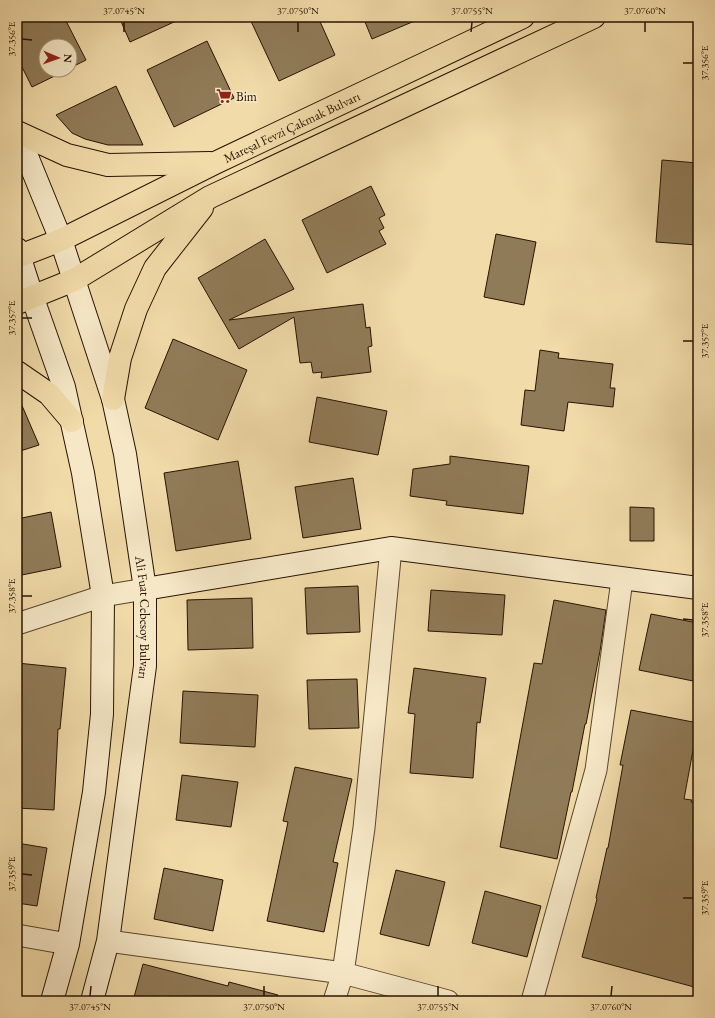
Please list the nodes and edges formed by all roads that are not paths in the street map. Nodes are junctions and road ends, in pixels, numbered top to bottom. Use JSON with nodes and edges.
{"nodes":[{"id":1,"x":524,"y":17,"type":"edge"},
{"id":2,"x":594,"y":17,"type":"edge"},
{"id":3,"x":17,"y":132,"type":"edge"},
{"id":4,"x":215,"y":163,"type":"junction"},
{"id":5,"x":210,"y":197,"type":"junction"},
{"id":6,"x":61,"y":240,"type":"junction"},
{"id":7,"x":18,"y":254,"type":"edge"},
{"id":8,"x":74,"y":280,"type":"junction"},
{"id":9,"x":24,"y":299,"type":"edge"},
{"id":10,"x":17,"y":372,"type":"edge"},
{"id":11,"x":113,"y":400,"type":"junction"},
{"id":12,"x":72,"y":421,"type":"junction"},
{"id":13,"x":391,"y":548,"type":"junction"},
{"id":14,"x":622,"y":580,"type":"junction"},
{"id":15,"x":698,"y":588,"type":"edge"},
{"id":16,"x":145,"y":589,"type":"junction"},
{"id":17,"x":103,"y":596,"type":"junction"},
{"id":18,"x":17,"y":624,"type":"edge"},
{"id":19,"x":17,"y":935,"type":"edge"},
{"id":20,"x":108,"y":941,"type":"junction"},
{"id":21,"x":68,"y":944,"type":"junction"},
{"id":22,"x":343,"y":973,"type":"junction"},
{"id":23,"x":52,"y":1001,"type":"edge"},
{"id":24,"x":92,"y":1001,"type":"edge"},
{"id":25,"x":334,"y":1001,"type":"edge"},
{"id":26,"x":448,"y":1001,"type":"edge"},
{"id":27,"x":532,"y":1001,"type":"edge"}],
"edges":[{"from":1,"to":4,"type":"main road","name":"Mareşal Fevzi Çakmak Bulvarı"},
{"from":2,"to":5,"type":"main road"},
{"from":3,"to":4,"type":"main road"},
{"from":3,"to":6,"type":"main road","name":"Ali Fuat Cebesoy Bulvarı"},
{"from":4,"to":6,"type":"main road","name":"Mareşal Fevzi Çakmak Bulvarı"},
{"from":5,"to":8,"type":"main road"},
{"from":5,"to":11,"type":"main road"},
{"from":6,"to":7,"type":"main road","name":"Mareşal Fevzi Çakmak Bulvarı"},
{"from":6,"to":8,"type":"main road","name":"Ali Fuat Cebesoy Bulvarı"},
{"from":7,"to":9,"type":"main road"},
{"from":8,"to":9,"type":"main road"},
{"from":8,"to":11,"type":"main road","name":"Ali Fuat Cebesoy Bulvarı"},
{"from":9,"to":12,"type":"main road"},
{"from":10,"to":12,"type":"main road"},
{"from":11,"to":16,"type":"main road","name":"Ali Fuat Cebesoy Bulvarı"},
{"from":12,"to":17,"type":"main road"},
{"from":13,"to":14,"type":"main road"},
{"from":13,"to":16,"type":"main road"},
{"from":13,"to":22,"type":"street"},
{"from":14,"to":15,"type":"main road"},
{"from":14,"to":27,"type":"street"},
{"from":16,"to":17,"type":"street"},
{"from":16,"to":20,"type":"main road","name":"Ali Fuat Cebesoy Bulvarı"},
{"from":17,"to":18,"type":"street"},
{"from":17,"to":21,"type":"main road"},
{"from":19,"to":21,"type":"street"},
{"from":20,"to":22,"type":"street"},
{"from":20,"to":24,"type":"main road","name":"Ali Fuat Cebesoy Bulvarı"},
{"from":21,"to":23,"type":"main road"},
{"from":22,"to":25,"type":"street"},
{"from":22,"to":26,"type":"street"}]}
